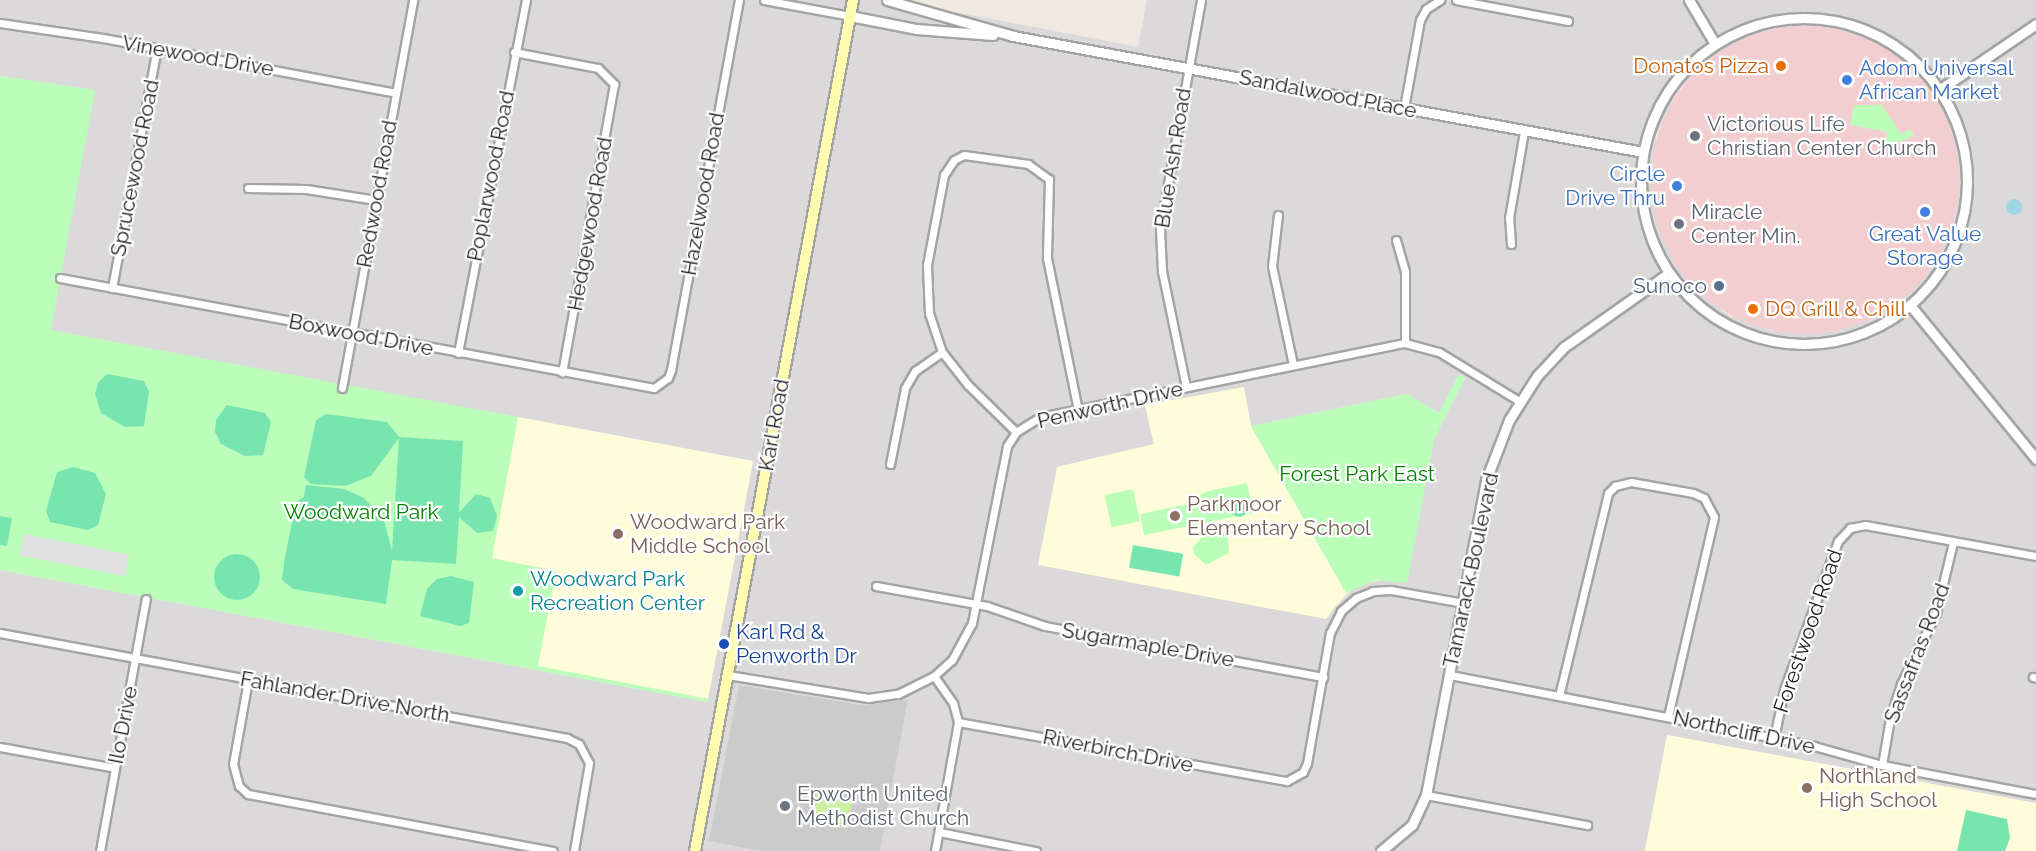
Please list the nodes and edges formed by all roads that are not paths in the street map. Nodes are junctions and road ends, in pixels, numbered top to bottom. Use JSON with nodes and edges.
{"nodes":[{"id":1,"x":413,"y":0,"type":"edge"},
{"id":2,"x":526,"y":0,"type":"edge"},
{"id":3,"x":739,"y":0,"type":"edge"},
{"id":4,"x":764,"y":0,"type":"edge"},
{"id":5,"x":854,"y":0,"type":"edge"},
{"id":6,"x":887,"y":0,"type":"edge"},
{"id":7,"x":1201,"y":0,"type":"edge"},
{"id":8,"x":1440,"y":0,"type":"edge"},
{"id":9,"x":1456,"y":0,"type":"edge"},
{"id":10,"x":1689,"y":0,"type":"edge"},
{"id":11,"x":850,"y":16,"type":"junction"},
{"id":12,"x":1568,"y":21,"type":"dead end"},
{"id":13,"x":0,"y":23,"type":"edge"},
{"id":14,"x":2036,"y":24,"type":"edge"},
{"id":15,"x":1013,"y":36,"type":"junction"},
{"id":16,"x":1715,"y":44,"type":"junction"},
{"id":17,"x":157,"y":48,"type":"junction"},
{"id":18,"x":514,"y":52,"type":"junction"},
{"id":19,"x":1188,"y":68,"type":"junction"},
{"id":20,"x":1939,"y":90,"type":"junction"},
{"id":21,"x":396,"y":93,"type":"junction"},
{"id":22,"x":1404,"y":108,"type":"junction"},
{"id":23,"x":1524,"y":131,"type":"junction"},
{"id":24,"x":1643,"y":152,"type":"junction"},
{"id":25,"x":248,"y":188,"type":"dead end"},
{"id":26,"x":376,"y":200,"type":"junction"},
{"id":27,"x":1278,"y":215,"type":"dead end"},
{"id":28,"x":1396,"y":240,"type":"dead end"},
{"id":29,"x":1511,"y":244,"type":"dead end"},
{"id":30,"x":1669,"y":273,"type":"junction"},
{"id":31,"x":60,"y":278,"type":"dead end"},
{"id":32,"x":112,"y":288,"type":"junction"},
{"id":33,"x":1910,"y":305,"type":"junction"},
{"id":34,"x":352,"y":333,"type":"junction"},
{"id":35,"x":1405,"y":343,"type":"junction"},
{"id":36,"x":942,"y":352,"type":"junction"},
{"id":37,"x":458,"y":353,"type":"junction"},
{"id":38,"x":1293,"y":364,"type":"junction"},
{"id":39,"x":562,"y":372,"type":"junction"},
{"id":40,"x":662,"y":385,"type":"joint"},
{"id":41,"x":1186,"y":387,"type":"junction"},
{"id":42,"x":342,"y":388,"type":"dead end"},
{"id":43,"x":1520,"y":401,"type":"junction"},
{"id":44,"x":1078,"y":410,"type":"junction"},
{"id":45,"x":1016,"y":432,"type":"junction"},
{"id":46,"x":2036,"y":459,"type":"edge"},
{"id":47,"x":890,"y":464,"type":"dead end"},
{"id":48,"x":1953,"y":542,"type":"junction"},
{"id":49,"x":2036,"y":556,"type":"edge"},
{"id":50,"x":876,"y":586,"type":"dead end"},
{"id":51,"x":146,"y":599,"type":"dead end"},
{"id":52,"x":1463,"y":603,"type":"junction"},
{"id":53,"x":976,"y":604,"type":"junction"},
{"id":54,"x":0,"y":633,"type":"edge"},
{"id":55,"x":136,"y":658,"type":"junction"},
{"id":56,"x":728,"y":675,"type":"junction"},
{"id":57,"x":1450,"y":675,"type":"junction"},
{"id":58,"x":934,"y":676,"type":"junction"},
{"id":59,"x":1323,"y":677,"type":"junction"},
{"id":60,"x":248,"y":680,"type":"junction"},
{"id":61,"x":1559,"y":696,"type":"junction"},
{"id":62,"x":1668,"y":716,"type":"junction"},
{"id":63,"x":958,"y":722,"type":"junction"},
{"id":64,"x":1774,"y":738,"type":"junction"},
{"id":65,"x":0,"y":747,"type":"edge"},
{"id":66,"x":1882,"y":765,"type":"junction"},
{"id":67,"x":115,"y":768,"type":"junction"},
{"id":68,"x":2036,"y":794,"type":"edge"},
{"id":69,"x":1426,"y":795,"type":"junction"},
{"id":70,"x":1587,"y":825,"type":"dead end"},
{"id":71,"x":939,"y":832,"type":"junction"},
{"id":72,"x":100,"y":851,"type":"edge"},
{"id":73,"x":553,"y":851,"type":"edge"},
{"id":74,"x":574,"y":851,"type":"edge"},
{"id":75,"x":695,"y":851,"type":"edge"},
{"id":76,"x":935,"y":851,"type":"edge"},
{"id":77,"x":1036,"y":851,"type":"edge"},
{"id":78,"x":1381,"y":851,"type":"edge"}],
"edges":[{"from":1,"to":21,"type":"street","name":"Redwood Road"},
{"from":2,"to":18,"type":"street","name":"Poplarwood Road"},
{"from":3,"to":40,"type":"street","name":"Hazelwood Road"},
{"from":4,"to":11,"type":"street","name":"Sandalwood Place"},
{"from":5,"to":11,"type":"main road","name":"Karl Road"},
{"from":6,"to":15,"type":"street","name":"Sandalwood Place"},
{"from":7,"to":19,"type":"street","name":"Blue Ash Road"},
{"from":8,"to":22,"type":"street"},
{"from":9,"to":12,"type":"street"},
{"from":10,"to":16,"type":"street"},
{"from":11,"to":15,"type":"street","name":"Sandalwood Place"},
{"from":11,"to":56,"type":"main road","name":"Karl Road"},
{"from":13,"to":17,"type":"street","name":"Vinewood Drive"},
{"from":14,"to":20,"type":"street"},
{"from":15,"to":19,"type":"street","name":"Sandalwood Place"},
{"from":16,"to":20,"type":"street"},
{"from":16,"to":24,"type":"street"},
{"from":17,"to":21,"type":"street","name":"Vinewood Drive"},
{"from":17,"to":32,"type":"street","name":"Sprucewood Road"},
{"from":18,"to":37,"type":"street","name":"Poplarwood Road"},
{"from":18,"to":39,"type":"street","name":"Hedgewood Road"},
{"from":19,"to":22,"type":"street","name":"Sandalwood Place"},
{"from":19,"to":41,"type":"street","name":"Blue Ash Road"},
{"from":20,"to":33,"type":"street"},
{"from":21,"to":26,"type":"street","name":"Redwood Road"},
{"from":22,"to":23,"type":"street","name":"Sandalwood Place"},
{"from":23,"to":24,"type":"street","name":"Sandalwood Place"},
{"from":23,"to":29,"type":"street"},
{"from":24,"to":30,"type":"street"},
{"from":25,"to":26,"type":"street"},
{"from":26,"to":34,"type":"street","name":"Redwood Road"},
{"from":27,"to":38,"type":"street"},
{"from":28,"to":35,"type":"street"},
{"from":30,"to":33,"type":"street"},
{"from":30,"to":43,"type":"street","name":"Tamarack Boulevard"},
{"from":31,"to":32,"type":"street","name":"Boxwood Drive"},
{"from":32,"to":34,"type":"street","name":"Boxwood Drive"},
{"from":33,"to":46,"type":"street"},
{"from":34,"to":37,"type":"street","name":"Boxwood Drive"},
{"from":34,"to":42,"type":"street","name":"Redwood Road"},
{"from":35,"to":38,"type":"street","name":"Penworth Drive"},
{"from":35,"to":43,"type":"street","name":"Penworth Drive"},
{"from":36,"to":44,"type":"street"},
{"from":36,"to":45,"type":"street"},
{"from":36,"to":47,"type":"street"},
{"from":37,"to":39,"type":"street","name":"Boxwood Drive"},
{"from":38,"to":41,"type":"street","name":"Penworth Drive"},
{"from":39,"to":40,"type":"street","name":"Boxwood Drive"},
{"from":41,"to":44,"type":"street","name":"Penworth Drive"},
{"from":43,"to":52,"type":"street","name":"Tamarack Boulevard"},
{"from":44,"to":45,"type":"street","name":"Penworth Drive"},
{"from":45,"to":53,"type":"street","name":"Penworth Drive"},
{"from":48,"to":49,"type":"street"},
{"from":48,"to":64,"type":"street","name":"Forestwood Road"},
{"from":48,"to":66,"type":"street","name":"Sassafras Road"},
{"from":50,"to":53,"type":"street","name":"Sugarmaple Drive"},
{"from":51,"to":55,"type":"street","name":"Ilo Drive"},
{"from":52,"to":57,"type":"street","name":"Tamarack Boulevard"},
{"from":52,"to":59,"type":"street"},
{"from":53,"to":58,"type":"street","name":"Penworth Drive"},
{"from":53,"to":59,"type":"street","name":"Sugarmaple Drive"},
{"from":54,"to":55,"type":"street","name":"Fahlander Drive North"},
{"from":55,"to":60,"type":"street","name":"Fahlander Drive North"},
{"from":55,"to":67,"type":"street","name":"Ilo Drive"},
{"from":56,"to":58,"type":"street","name":"Penworth Drive"},
{"from":56,"to":75,"type":"main road","name":"Karl Road"},
{"from":57,"to":61,"type":"street","name":"Northcliff Drive"},
{"from":57,"to":69,"type":"street","name":"Tamarack Boulevard"},
{"from":58,"to":63,"type":"street"},
{"from":59,"to":63,"type":"street","name":"Riverbirch Drive"},
{"from":60,"to":73,"type":"street"},
{"from":60,"to":74,"type":"street","name":"Fahlander Drive North"},
{"from":61,"to":62,"type":"street","name":"Northcliff Drive"},
{"from":61,"to":62,"type":"street"},
{"from":62,"to":64,"type":"street","name":"Northcliff Drive"},
{"from":63,"to":71,"type":"street"},
{"from":64,"to":66,"type":"street","name":"Northcliff Drive"},
{"from":65,"to":67,"type":"street"},
{"from":66,"to":68,"type":"street","name":"Northcliff Drive"},
{"from":67,"to":72,"type":"street","name":"Ilo Drive"},
{"from":69,"to":70,"type":"street"},
{"from":69,"to":78,"type":"street","name":"Tamarack Boulevard"},
{"from":71,"to":76,"type":"street"},
{"from":71,"to":77,"type":"street"}]}
